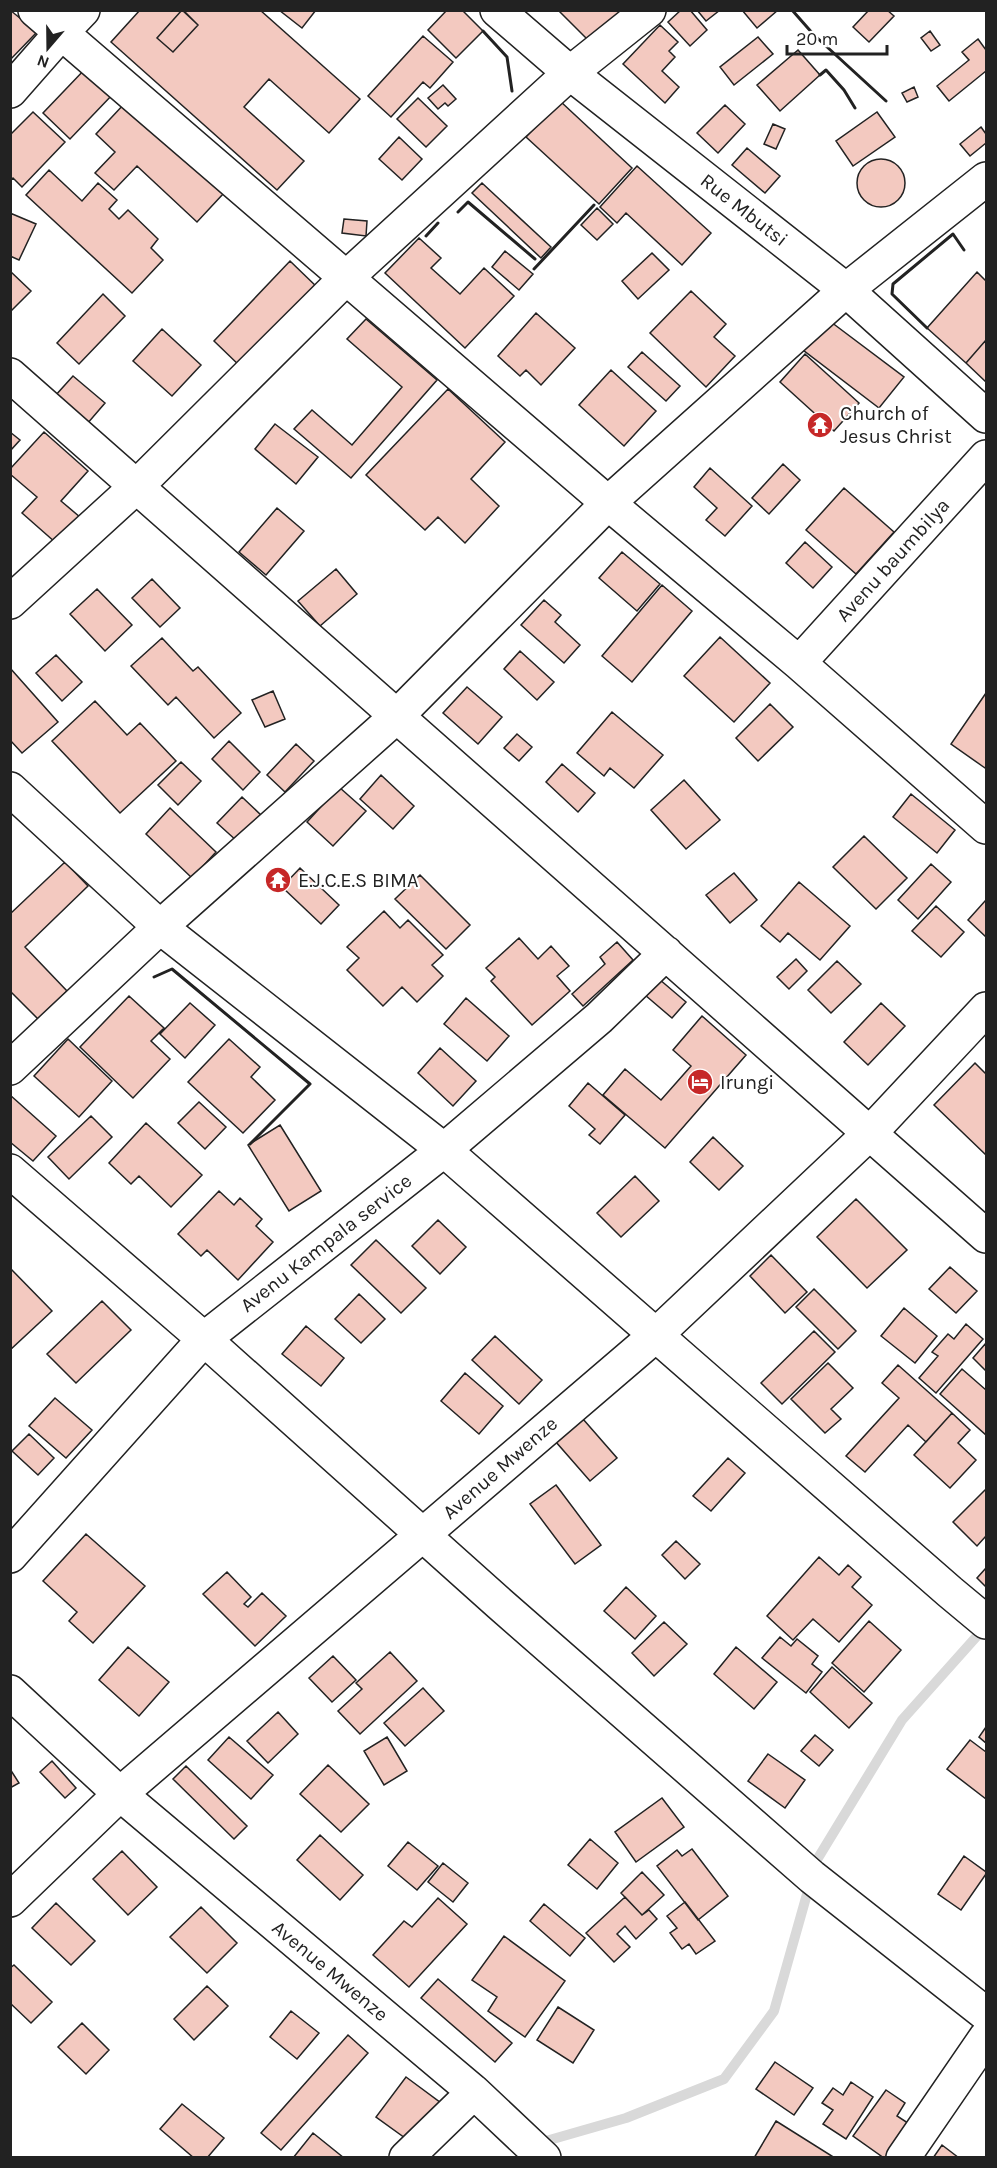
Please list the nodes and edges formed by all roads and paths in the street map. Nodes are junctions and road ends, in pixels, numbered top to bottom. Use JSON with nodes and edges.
{"nodes":[{"id":1,"x":35,"y":10,"type":"edge"},
{"id":2,"x":497,"y":10,"type":"edge"},
{"id":3,"x":649,"y":10,"type":"edge"},
{"id":4,"x":72,"y":22,"type":"edge"},
{"id":5,"x":570,"y":73,"type":"junction"},
{"id":6,"x":10,"y":91,"type":"edge"},
{"id":7,"x":987,"y":180,"type":"edge"},
{"id":8,"x":347,"y":277,"type":"junction"},
{"id":9,"x":846,"y":291,"type":"junction"},
{"id":10,"x":10,"y":375,"type":"edge"},
{"id":11,"x":987,"y":416,"type":"edge"},
{"id":12,"x":987,"y":457,"type":"edge"},
{"id":13,"x":137,"y":486,"type":"junction"},
{"id":14,"x":608,"y":502,"type":"junction"},
{"id":15,"x":10,"y":602,"type":"edge"},
{"id":16,"x":799,"y":663,"type":"junction"},
{"id":17,"x":397,"y":716,"type":"junction"},
{"id":18,"x":10,"y":789,"type":"edge"},
{"id":19,"x":987,"y":828,"type":"edge"},
{"id":20,"x":160,"y":927,"type":"junction"},
{"id":21,"x":666,"y":953,"type":"junction"},
{"id":22,"x":987,"y":1009,"type":"edge"},
{"id":23,"x":10,"y":1068,"type":"edge"},
{"id":24,"x":871,"y":1132,"type":"junction"},
{"id":25,"x":444,"y":1150,"type":"junction"},
{"id":26,"x":10,"y":1171,"type":"edge"},
{"id":27,"x":987,"y":1236,"type":"edge"},
{"id":28,"x":656,"y":1335,"type":"junction"},
{"id":29,"x":204,"y":1339,"type":"junction"},
{"id":30,"x":422,"y":1535,"type":"junction"},
{"id":31,"x":10,"y":1556,"type":"edge"},
{"id":32,"x":987,"y":1622,"type":"edge"},
{"id":33,"x":10,"y":1692,"type":"edge"},
{"id":34,"x":120,"y":1794,"type":"junction"},
{"id":35,"x":10,"y":1900,"type":"edge"},
{"id":36,"x":987,"y":2014,"type":"edge"},
{"id":37,"x":987,"y":2037,"type":"edge"},
{"id":38,"x":474,"y":2092,"type":"junction"},
{"id":39,"x":540,"y":2154,"type":"edge"},
{"id":40,"x":406,"y":2157,"type":"edge"},
{"id":41,"x":903,"y":2157,"type":"edge"}],
"edges":[{"from":1,"to":4,"type":"street"},
{"from":2,"to":5,"type":"street","name":"Rue Mbutsi"},
{"from":3,"to":5,"type":"street"},
{"from":4,"to":6,"type":"street"},
{"from":4,"to":8,"type":"street"},
{"from":5,"to":8,"type":"street"},
{"from":5,"to":9,"type":"street","name":"Rue Mbutsi"},
{"from":7,"to":9,"type":"street"},
{"from":8,"to":13,"type":"street"},
{"from":8,"to":14,"type":"street"},
{"from":9,"to":11,"type":"street","name":"Rue Mbutsi"},
{"from":9,"to":14,"type":"street"},
{"from":10,"to":13,"type":"street"},
{"from":12,"to":16,"type":"street","name":"Avenu baumbilya"},
{"from":13,"to":15,"type":"street"},
{"from":13,"to":17,"type":"street"},
{"from":14,"to":16,"type":"street"},
{"from":14,"to":17,"type":"street"},
{"from":16,"to":19,"type":"street"},
{"from":17,"to":20,"type":"street"},
{"from":17,"to":21,"type":"street"},
{"from":18,"to":20,"type":"street"},
{"from":20,"to":23,"type":"street"},
{"from":20,"to":25,"type":"street"},
{"from":21,"to":24,"type":"street"},
{"from":21,"to":25,"type":"street","name":"Avenu Kampala service"},
{"from":22,"to":24,"type":"street","name":"Avenue Mwenze"},
{"from":24,"to":27,"type":"street"},
{"from":24,"to":28,"type":"street","name":"Avenue Mwenze"},
{"from":25,"to":28,"type":"street"},
{"from":25,"to":29,"type":"street","name":"Avenu Kampala service"},
{"from":26,"to":29,"type":"street"},
{"from":28,"to":30,"type":"street","name":"Avenue Mwenze"},
{"from":28,"to":32,"type":"street"},
{"from":29,"to":30,"type":"street"},
{"from":29,"to":31,"type":"street","name":"Avenu Kampala service"},
{"from":30,"to":34,"type":"street","name":"Avenue Mwenze"},
{"from":30,"to":36,"type":"street"},
{"from":33,"to":34,"type":"street","name":"Avenue Mwenze"},
{"from":34,"to":35,"type":"street"},
{"from":34,"to":38,"type":"street","name":"Avenue Mwenze"},
{"from":37,"to":41,"type":"street"},
{"from":38,"to":39,"type":"street","name":"Avenue Mwenze"},
{"from":38,"to":40,"type":"street"}]}
